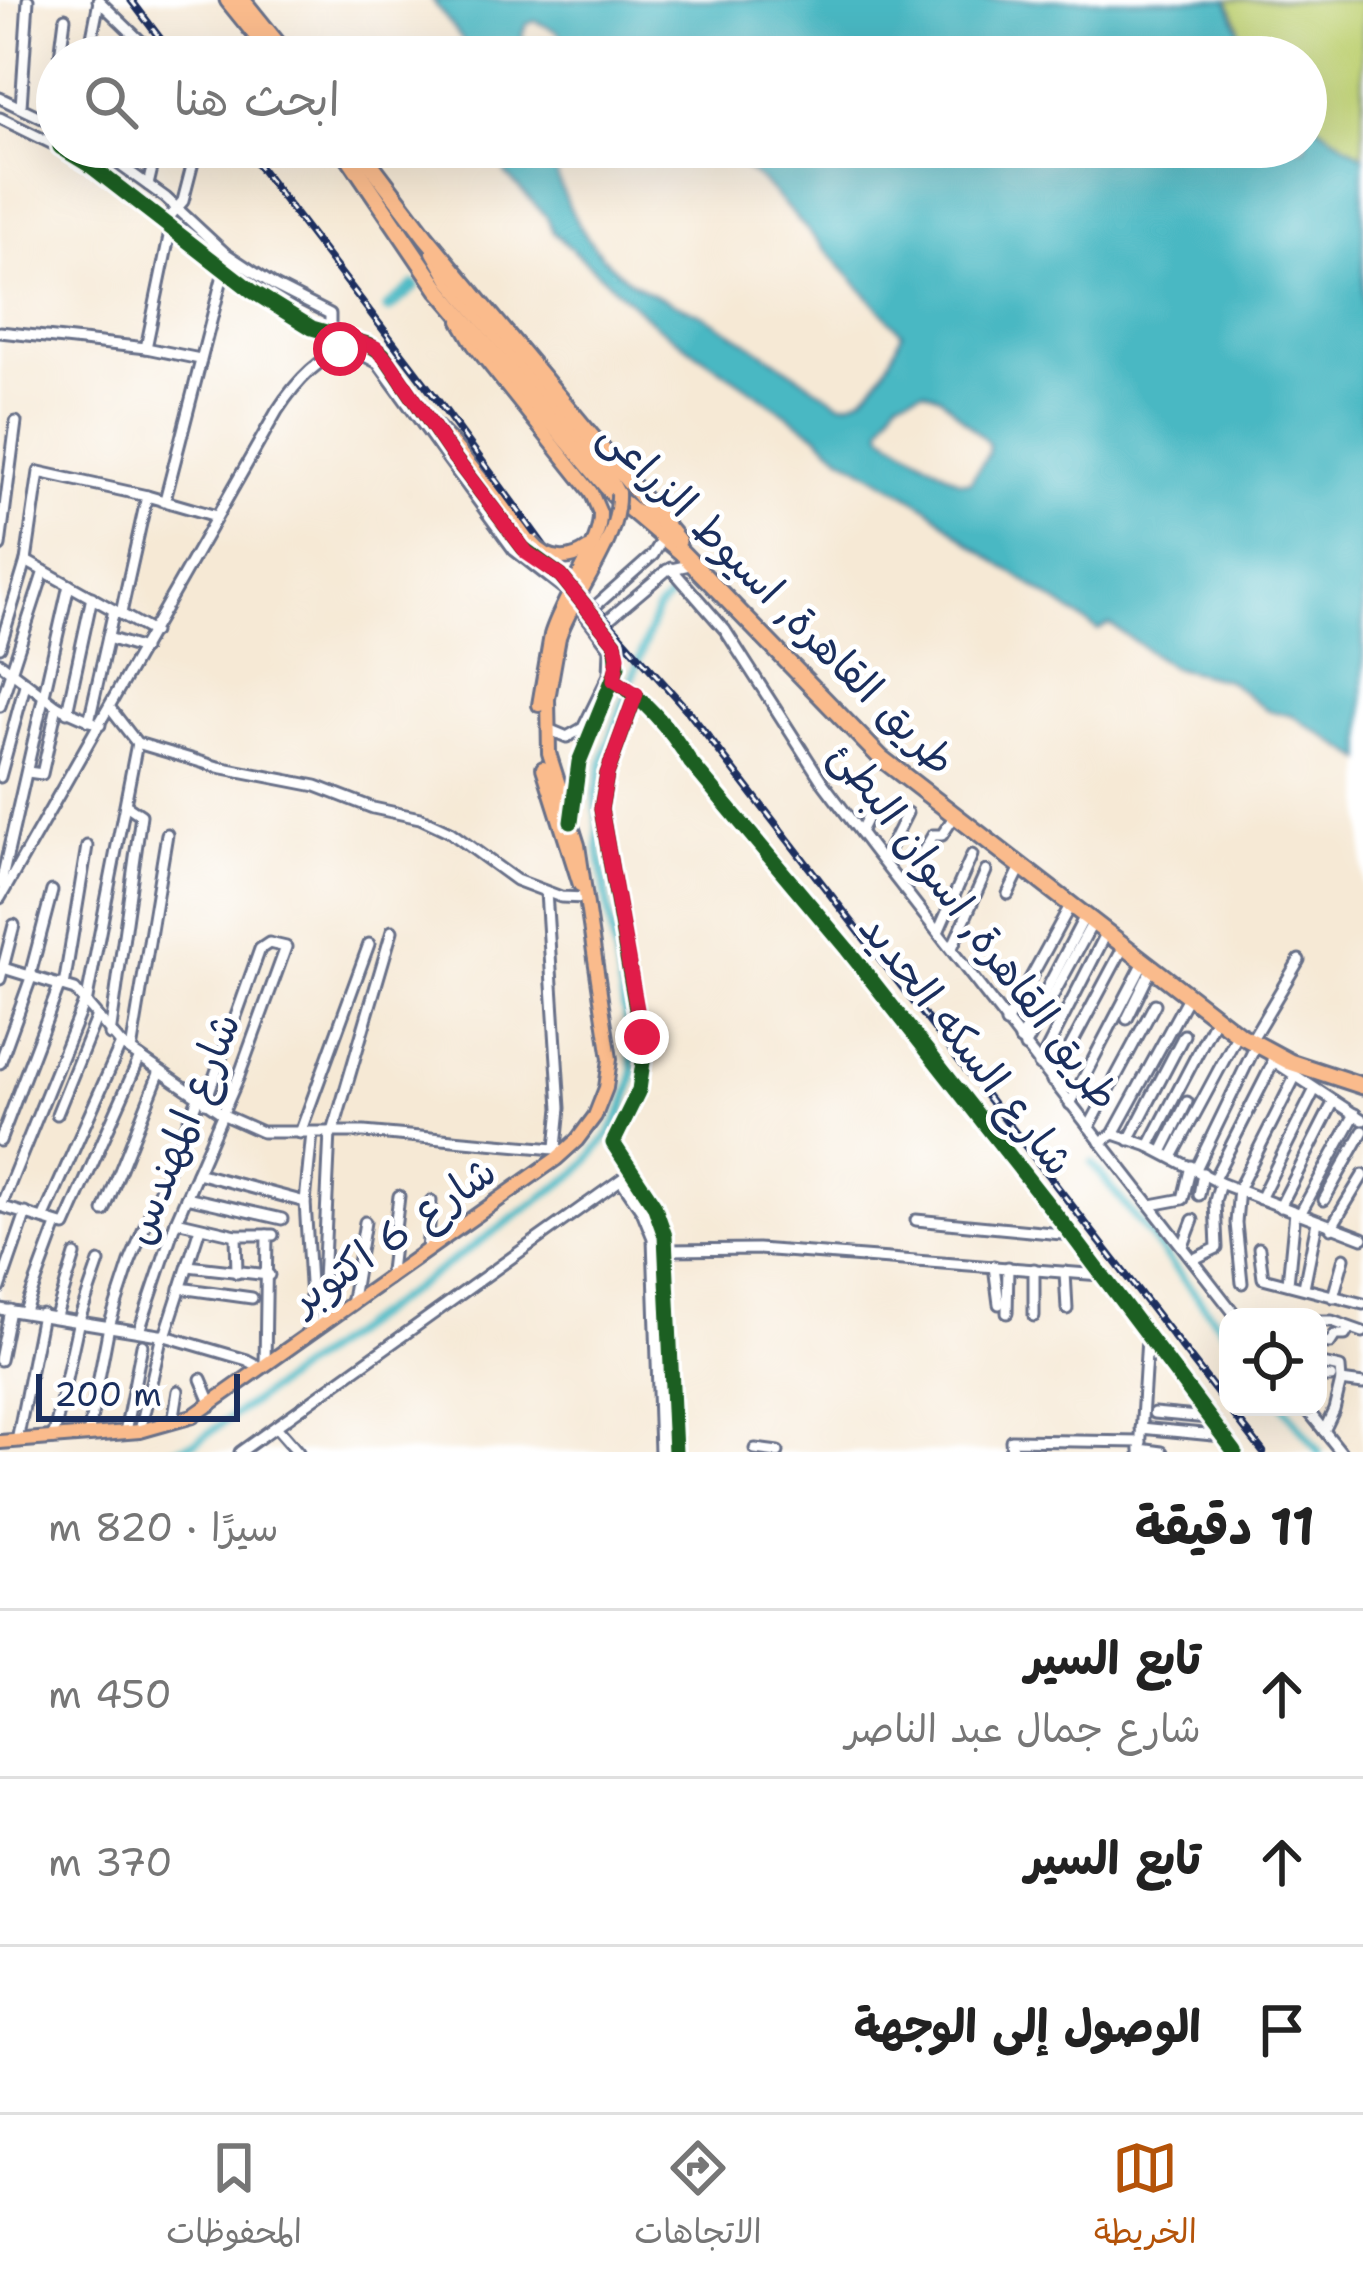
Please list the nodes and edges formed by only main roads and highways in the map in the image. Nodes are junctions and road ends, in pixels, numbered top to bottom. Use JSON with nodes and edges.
{"nodes":[{"id":1,"x":228,"y":0,"type":"edge"},
{"id":2,"x":242,"y":0,"type":"edge"},
{"id":3,"x":257,"y":36,"type":"edge"},
{"id":4,"x":271,"y":36,"type":"edge"},
{"id":5,"x":355,"y":168,"type":"edge"},
{"id":6,"x":374,"y":168,"type":"edge"},
{"id":7,"x":426,"y":237,"type":"junction"},
{"id":8,"x":455,"y":309,"type":"junction"},
{"id":9,"x":419,"y":410,"type":"road end"},
{"id":10,"x":594,"y":545,"type":"junction"},
{"id":11,"x":555,"y":636,"type":"junction"},
{"id":12,"x":584,"y":895,"type":"junction"},
{"id":13,"x":1253,"y":1040,"type":"junction"},
{"id":14,"x":1363,"y":1082,"type":"edge"},
{"id":15,"x":0,"y":1442,"type":"edge"}],
"edges":[{"from":1,"to":3,"type":"highway"},
{"from":2,"to":4,"type":"highway"},
{"from":5,"to":8,"type":"highway","name":"طريق القاهرة, اسيوط الزراعى"},
{"from":6,"to":7,"type":"highway","name":"طريق القاهرة, اسيوط الزراعى"},
{"from":7,"to":11,"type":"main road","bridge":true},
{"from":7,"to":13,"type":"highway","name":"طريق القاهرة, اسيوط الزراعى"},
{"from":8,"to":10,"type":"main road","bridge":true},
{"from":8,"to":13,"type":"highway","name":"طريق القاهرة, اسيوط الزراعى"},
{"from":9,"to":10,"type":"main road","bridge":true},
{"from":10,"to":11,"type":"main road","bridge":true},
{"from":11,"to":12,"type":"main road"},
{"from":11,"to":12,"type":"main road"},
{"from":12,"to":15,"type":"main road","name":"شارع 6 اكتوبر"},
{"from":13,"to":14,"type":"highway","name":"طريق القاهرة, اسيوط الزراعى"}]}
